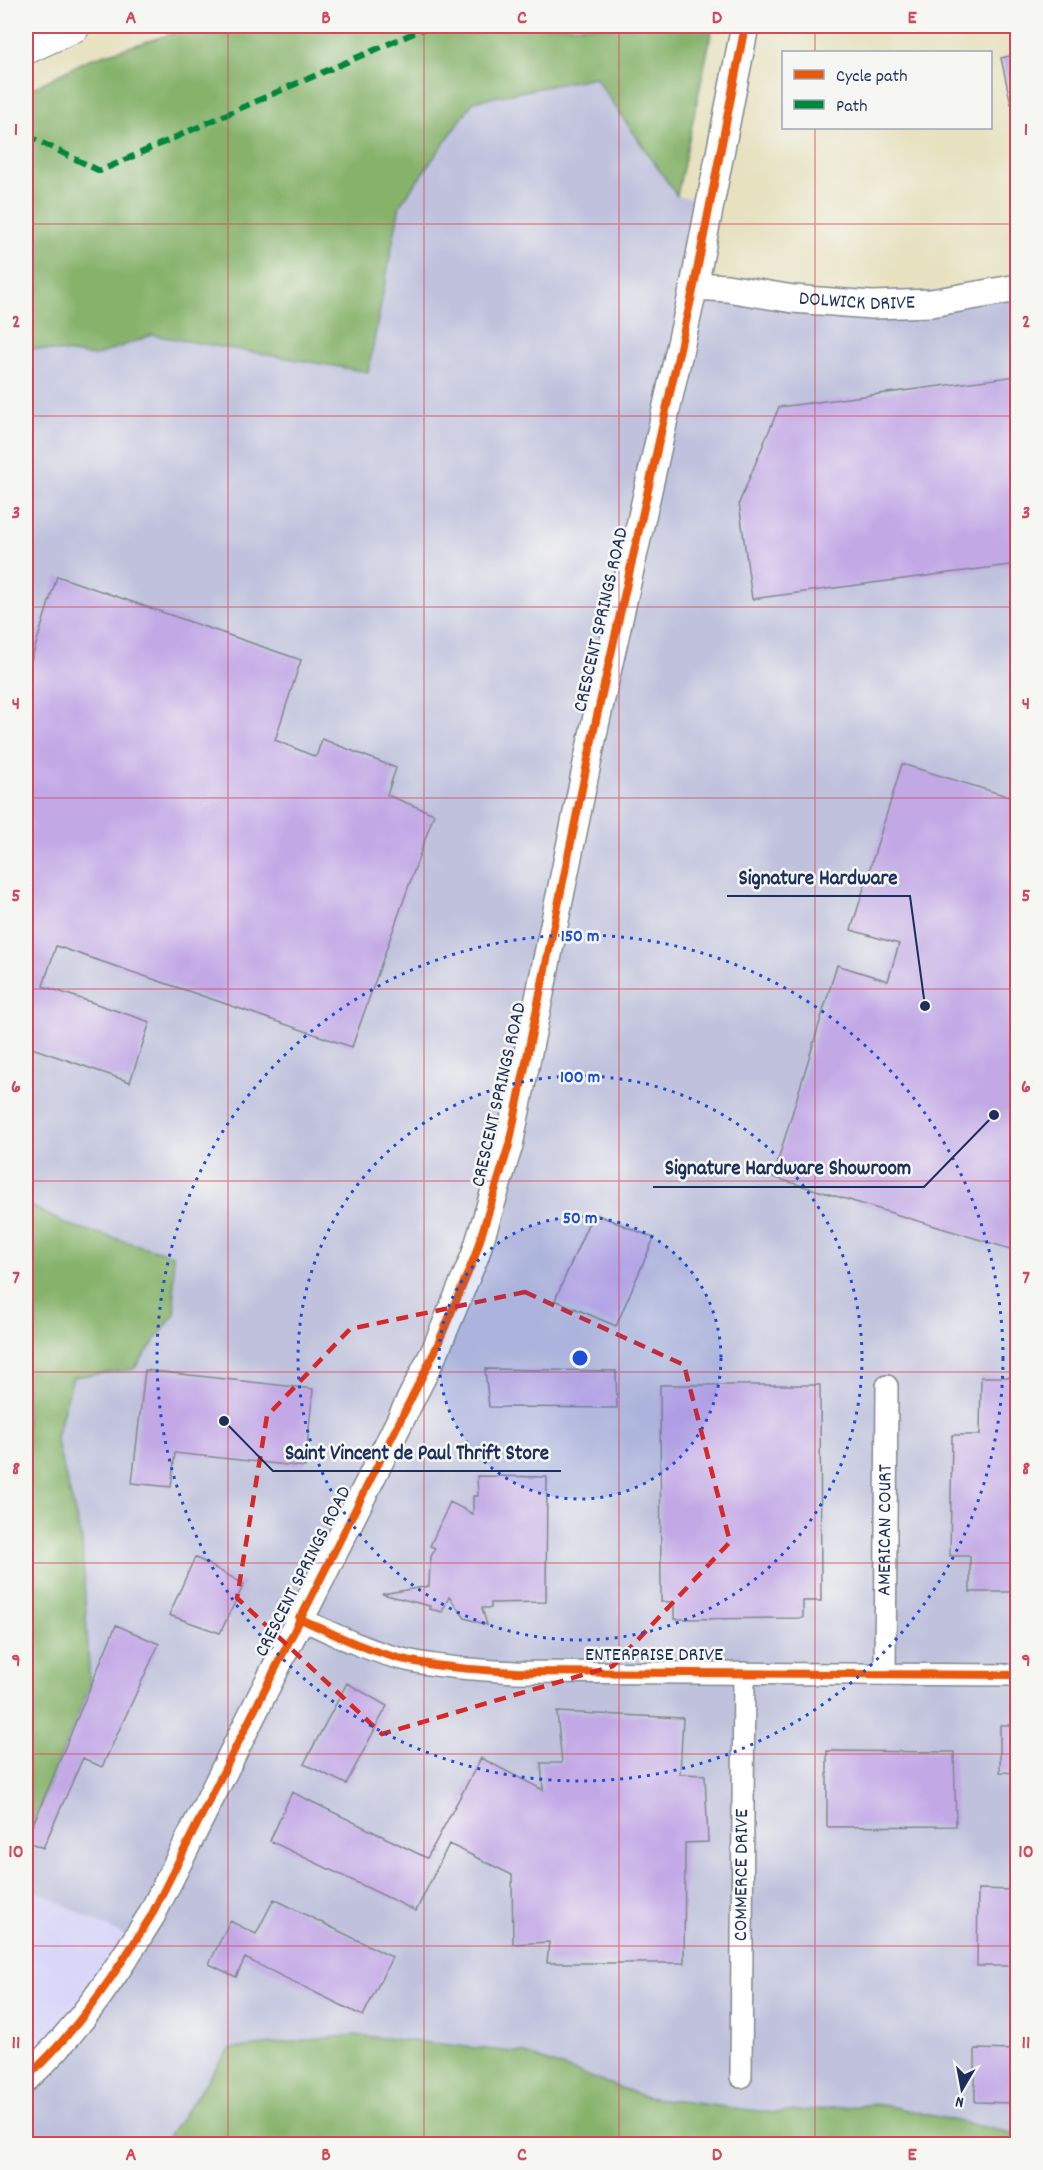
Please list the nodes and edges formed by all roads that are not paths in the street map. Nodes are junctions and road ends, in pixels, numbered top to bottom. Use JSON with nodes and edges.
{"nodes":[{"id":1,"x":74,"y":26,"type":"edge"},
{"id":2,"x":746,"y":26,"type":"edge"},
{"id":3,"x":26,"y":48,"type":"edge"},
{"id":4,"x":694,"y":286,"type":"junction"},
{"id":5,"x":1017,"y":288,"type":"edge"},
{"id":6,"x":887,"y":1386,"type":"dead end"},
{"id":7,"x":299,"y":1618,"type":"junction"},
{"id":8,"x":744,"y":1673,"type":"junction"},
{"id":9,"x":885,"y":1674,"type":"junction"},
{"id":10,"x":1017,"y":1675,"type":"edge"},
{"id":11,"x":741,"y":2077,"type":"dead end"},
{"id":12,"x":26,"y":2078,"type":"edge"}],
"edges":[{"from":1,"to":3,"type":"highway"},
{"from":2,"to":4,"type":"main road","name":"CRESCENT SPRINGS ROAD"},
{"from":4,"to":5,"type":"main road","name":"DOLWICK DRIVE"},
{"from":4,"to":7,"type":"main road","name":"CRESCENT SPRINGS ROAD"},
{"from":6,"to":9,"type":"street","name":"AMERICAN COURT"},
{"from":7,"to":8,"type":"street","name":"ENTERPRISE DRIVE"},
{"from":7,"to":12,"type":"main road","name":"CRESCENT SPRINGS ROAD"},
{"from":8,"to":9,"type":"street","name":"ENTERPRISE DRIVE"},
{"from":8,"to":11,"type":"street","name":"COMMERCE DRIVE"},
{"from":9,"to":10,"type":"street","name":"ENTERPRISE DRIVE"}]}
